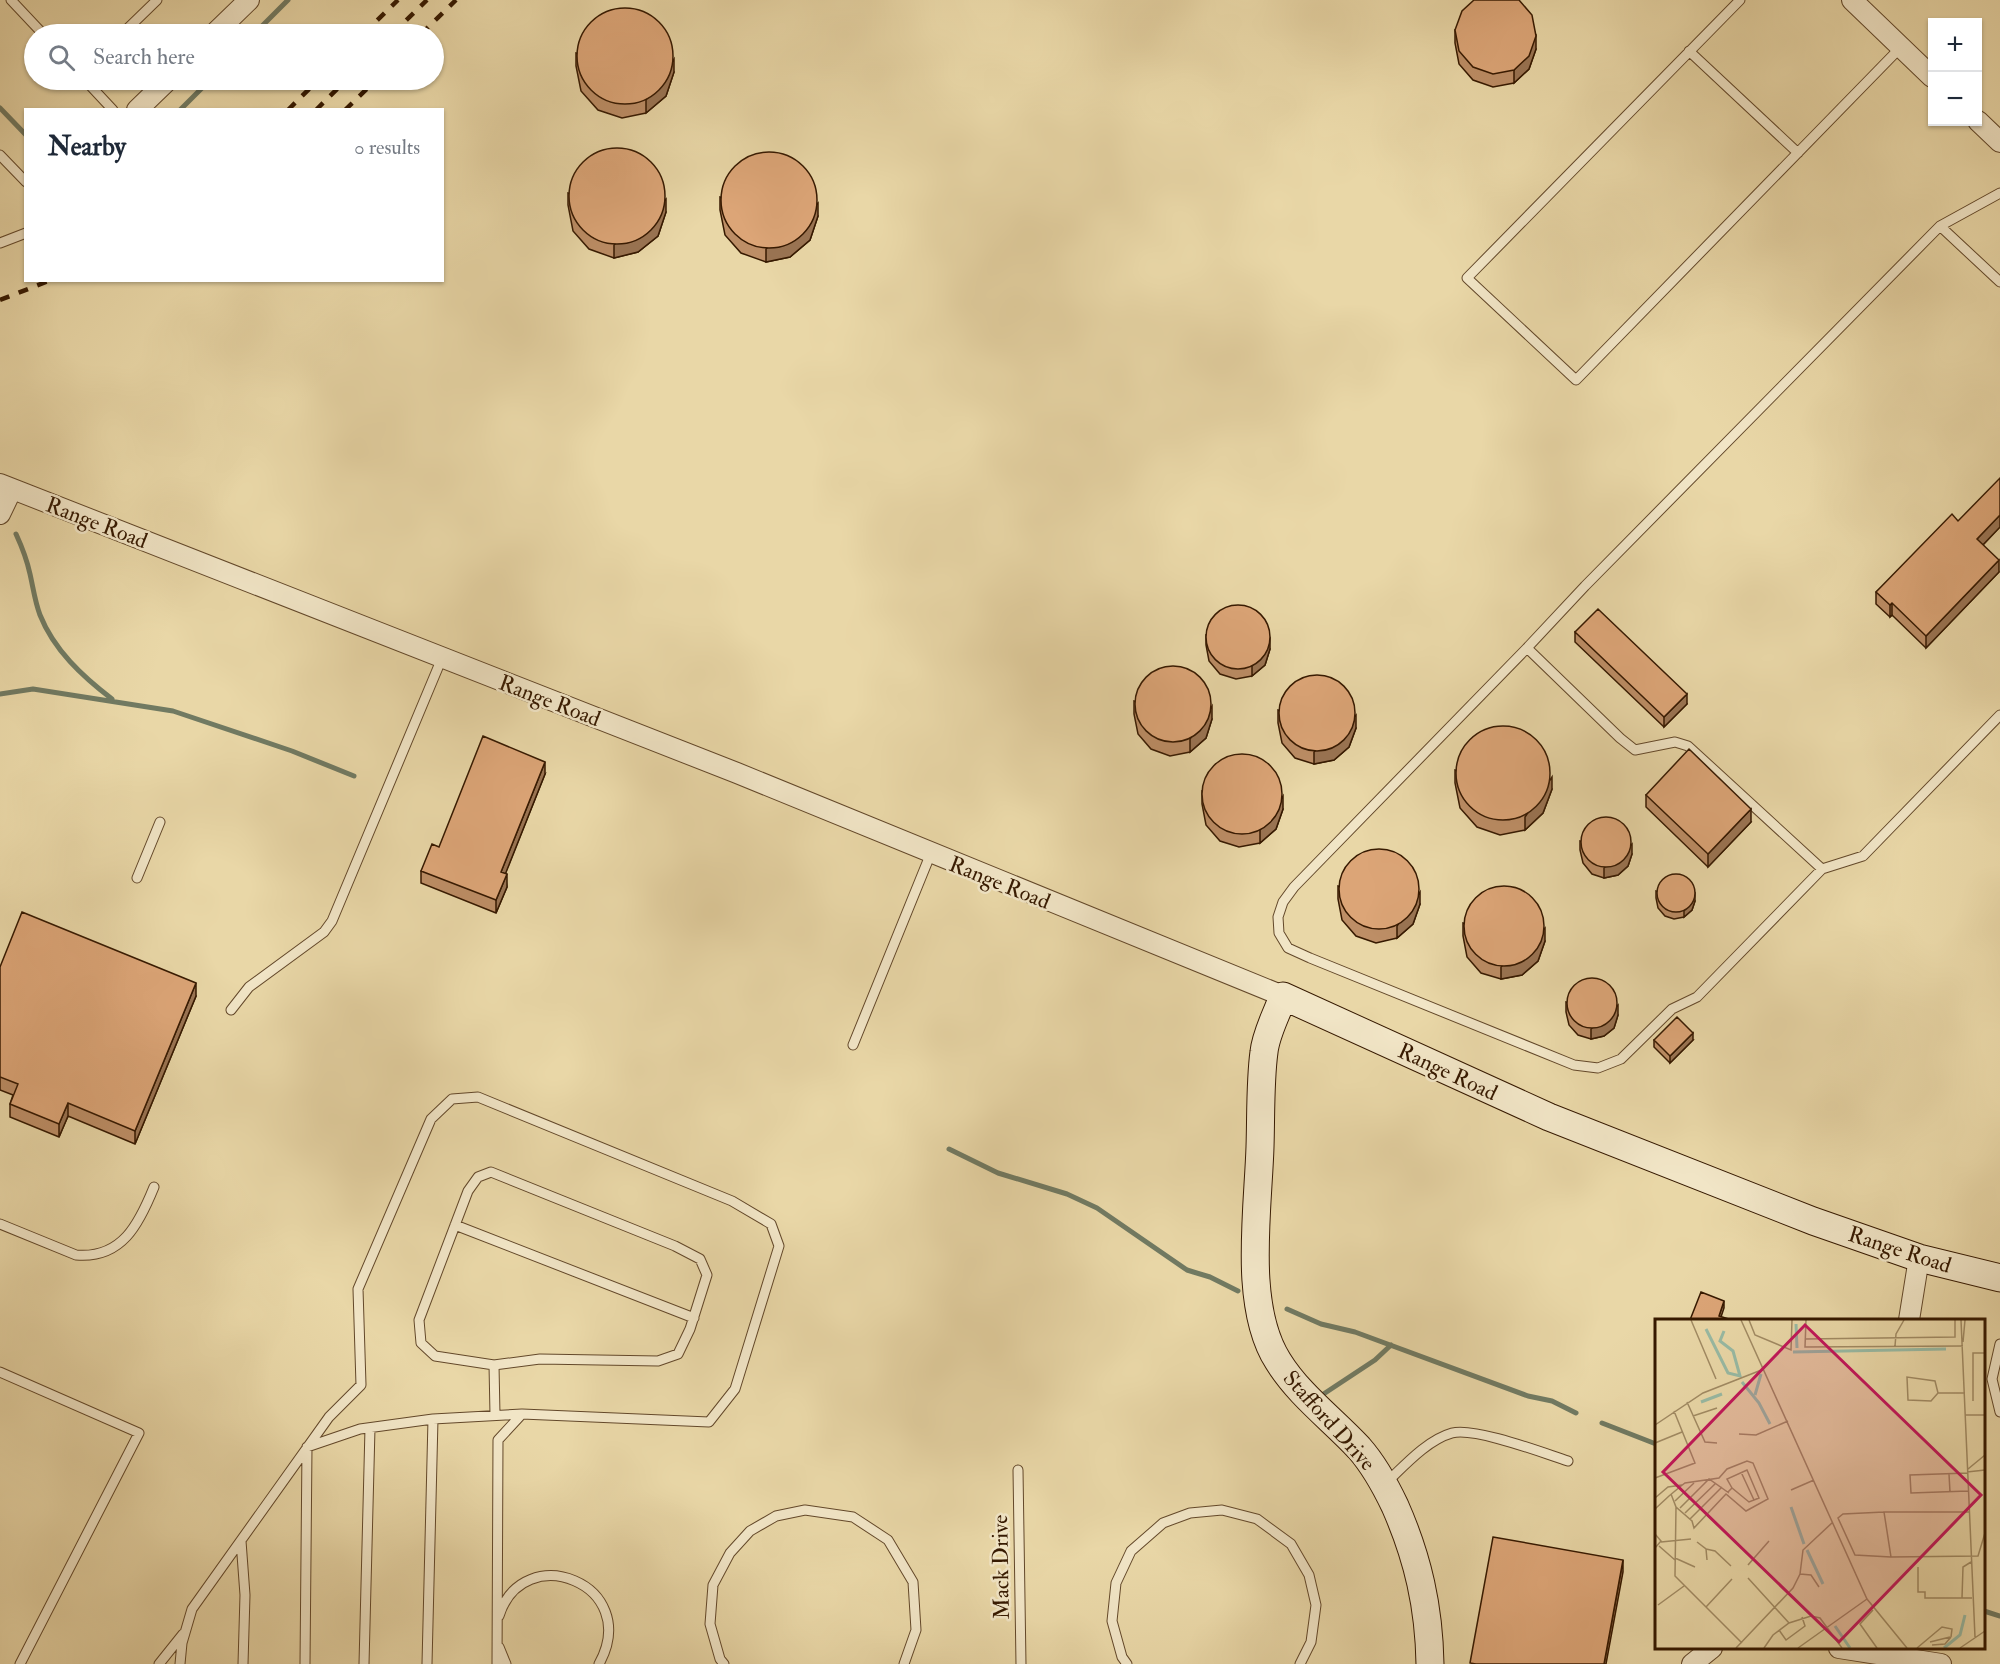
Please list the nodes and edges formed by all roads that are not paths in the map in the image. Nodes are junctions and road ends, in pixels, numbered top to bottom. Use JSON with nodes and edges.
{"nodes":[{"id":1,"x":11,"y":0,"type":"edge"},
{"id":2,"x":157,"y":0,"type":"edge"},
{"id":3,"x":249,"y":0,"type":"edge"},
{"id":4,"x":1740,"y":0,"type":"edge"},
{"id":5,"x":1852,"y":0,"type":"edge"},
{"id":6,"x":34,"y":24,"type":"edge"},
{"id":7,"x":132,"y":24,"type":"edge"},
{"id":8,"x":224,"y":24,"type":"edge"},
{"id":9,"x":1901,"y":47,"type":"junction"},
{"id":10,"x":1689,"y":51,"type":"junction"},
{"id":11,"x":1928,"y":73,"type":"edge"},
{"id":12,"x":94,"y":90,"type":"edge"},
{"id":13,"x":158,"y":90,"type":"edge"},
{"id":14,"x":111,"y":108,"type":"edge"},
{"id":15,"x":139,"y":108,"type":"edge"},
{"id":16,"x":1982,"y":126,"type":"edge"},
{"id":17,"x":2000,"y":142,"type":"edge"},
{"id":18,"x":1798,"y":153,"type":"junction"},
{"id":19,"x":0,"y":155,"type":"edge"},
{"id":20,"x":24,"y":180,"type":"edge"},
{"id":21,"x":2000,"y":193,"type":"edge"},
{"id":22,"x":1940,"y":226,"type":"junction"},
{"id":23,"x":24,"y":234,"type":"edge"},
{"id":24,"x":0,"y":243,"type":"edge"},
{"id":25,"x":2000,"y":282,"type":"edge"},
{"id":26,"x":6,"y":487,"type":"edge"},
{"id":27,"x":0,"y":514,"type":"edge"},
{"id":28,"x":1527,"y":648,"type":"junction"},
{"id":29,"x":442,"y":658,"type":"junction"},
{"id":30,"x":2000,"y":715,"type":"edge"},
{"id":31,"x":160,"y":822,"type":"dead end"},
{"id":32,"x":931,"y":854,"type":"junction"},
{"id":33,"x":1822,"y":869,"type":"junction"},
{"id":34,"x":137,"y":878,"type":"dead end"},
{"id":35,"x":1283,"y":996,"type":"junction"},
{"id":36,"x":231,"y":1010,"type":"dead end"},
{"id":37,"x":853,"y":1045,"type":"dead end"},
{"id":38,"x":154,"y":1187,"type":"dead end"},
{"id":39,"x":0,"y":1224,"type":"edge"},
{"id":40,"x":455,"y":1225,"type":"junction"},
{"id":41,"x":1919,"y":1258,"type":"junction"},
{"id":42,"x":2000,"y":1278,"type":"edge"},
{"id":43,"x":694,"y":1318,"type":"junction"},
{"id":44,"x":1909,"y":1319,"type":"edge"},
{"id":45,"x":2000,"y":1344,"type":"edge"},
{"id":46,"x":494,"y":1365,"type":"junction"},
{"id":47,"x":0,"y":1372,"type":"edge"},
{"id":48,"x":2000,"y":1412,"type":"edge"},
{"id":49,"x":522,"y":1414,"type":"junction"},
{"id":50,"x":495,"y":1415,"type":"junction"},
{"id":51,"x":433,"y":1419,"type":"junction"},
{"id":52,"x":370,"y":1428,"type":"junction"},
{"id":53,"x":308,"y":1447,"type":"junction"},
{"id":54,"x":1568,"y":1461,"type":"dead end"},
{"id":55,"x":1018,"y":1470,"type":"dead end"},
{"id":56,"x":1385,"y":1484,"type":"junction"},
{"id":57,"x":240,"y":1541,"type":"junction"},
{"id":58,"x":186,"y":1630,"type":"junction"},
{"id":59,"x":496,"y":1632,"type":"junction"},
{"id":60,"x":1709,"y":1649,"type":"edge"},
{"id":61,"x":1842,"y":1652,"type":"edge"},
{"id":62,"x":20,"y":1664,"type":"edge"},
{"id":63,"x":159,"y":1664,"type":"edge"},
{"id":64,"x":180,"y":1664,"type":"edge"},
{"id":65,"x":243,"y":1664,"type":"edge"},
{"id":66,"x":304,"y":1664,"type":"edge"},
{"id":67,"x":364,"y":1664,"type":"edge"},
{"id":68,"x":427,"y":1664,"type":"edge"},
{"id":69,"x":497,"y":1664,"type":"edge"},
{"id":70,"x":506,"y":1664,"type":"edge"},
{"id":71,"x":600,"y":1664,"type":"edge"},
{"id":72,"x":724,"y":1664,"type":"edge"},
{"id":73,"x":904,"y":1664,"type":"edge"},
{"id":74,"x":1022,"y":1664,"type":"edge"},
{"id":75,"x":1127,"y":1664,"type":"edge"},
{"id":76,"x":1300,"y":1664,"type":"edge"},
{"id":77,"x":1430,"y":1664,"type":"edge"},
{"id":78,"x":1692,"y":1664,"type":"edge"},
{"id":79,"x":1941,"y":1664,"type":"edge"}],
"edges":[{"from":1,"to":6,"type":"lane"},
{"from":2,"to":7,"type":"lane"},
{"from":3,"to":8,"type":"street"},
{"from":4,"to":10,"type":"lane"},
{"from":5,"to":9,"type":"street"},
{"from":9,"to":11,"type":"street"},
{"from":9,"to":18,"type":"lane"},
{"from":10,"to":18,"type":"lane"},
{"from":10,"to":18,"type":"lane"},
{"from":12,"to":14,"type":"lane"},
{"from":13,"to":15,"type":"street"},
{"from":16,"to":17,"type":"street"},
{"from":19,"to":20,"type":"lane"},
{"from":21,"to":22,"type":"lane"},
{"from":22,"to":25,"type":"lane"},
{"from":22,"to":28,"type":"lane"},
{"from":23,"to":24,"type":"lane"},
{"from":26,"to":27,"type":"street"},
{"from":26,"to":29,"type":"street","name":"Range Road"},
{"from":28,"to":33,"type":"lane"},
{"from":28,"to":33,"type":"lane"},
{"from":29,"to":32,"type":"street","name":"Range Road"},
{"from":29,"to":36,"type":"lane"},
{"from":30,"to":33,"type":"lane"},
{"from":31,"to":34,"type":"lane"},
{"from":32,"to":35,"type":"street","name":"Range Road"},
{"from":32,"to":37,"type":"lane"},
{"from":35,"to":41,"type":"street","name":"Range Road"},
{"from":35,"to":56,"type":"street","name":"Stafford Drive"},
{"from":38,"to":39,"type":"lane"},
{"from":40,"to":43,"type":"lane"},
{"from":40,"to":43,"type":"lane"},
{"from":40,"to":46,"type":"lane"},
{"from":41,"to":42,"type":"street","name":"Range Road"},
{"from":41,"to":44,"type":"street"},
{"from":43,"to":46,"type":"lane"},
{"from":45,"to":48,"type":"lane"},
{"from":46,"to":50,"type":"lane"},
{"from":47,"to":62,"type":"lane"},
{"from":49,"to":50,"type":"lane"},
{"from":49,"to":53,"type":"lane"},
{"from":49,"to":59,"type":"lane"},
{"from":50,"to":51,"type":"lane"},
{"from":51,"to":52,"type":"lane"},
{"from":51,"to":68,"type":"lane"},
{"from":52,"to":53,"type":"lane"},
{"from":52,"to":67,"type":"lane"},
{"from":53,"to":57,"type":"lane"},
{"from":53,"to":66,"type":"lane"},
{"from":54,"to":56,"type":"lane"},
{"from":55,"to":74,"type":"lane","name":"Mack Drive"},
{"from":56,"to":77,"type":"street","name":"Stafford Drive"},
{"from":57,"to":58,"type":"lane"},
{"from":57,"to":65,"type":"lane"},
{"from":58,"to":63,"type":"lane"},
{"from":58,"to":64,"type":"lane"},
{"from":59,"to":69,"type":"lane"},
{"from":59,"to":70,"type":"lane"},
{"from":59,"to":71,"type":"lane"},
{"from":60,"to":78,"type":"street"},
{"from":61,"to":79,"type":"street"},
{"from":72,"to":73,"type":"lane"},
{"from":75,"to":76,"type":"lane"}]}
